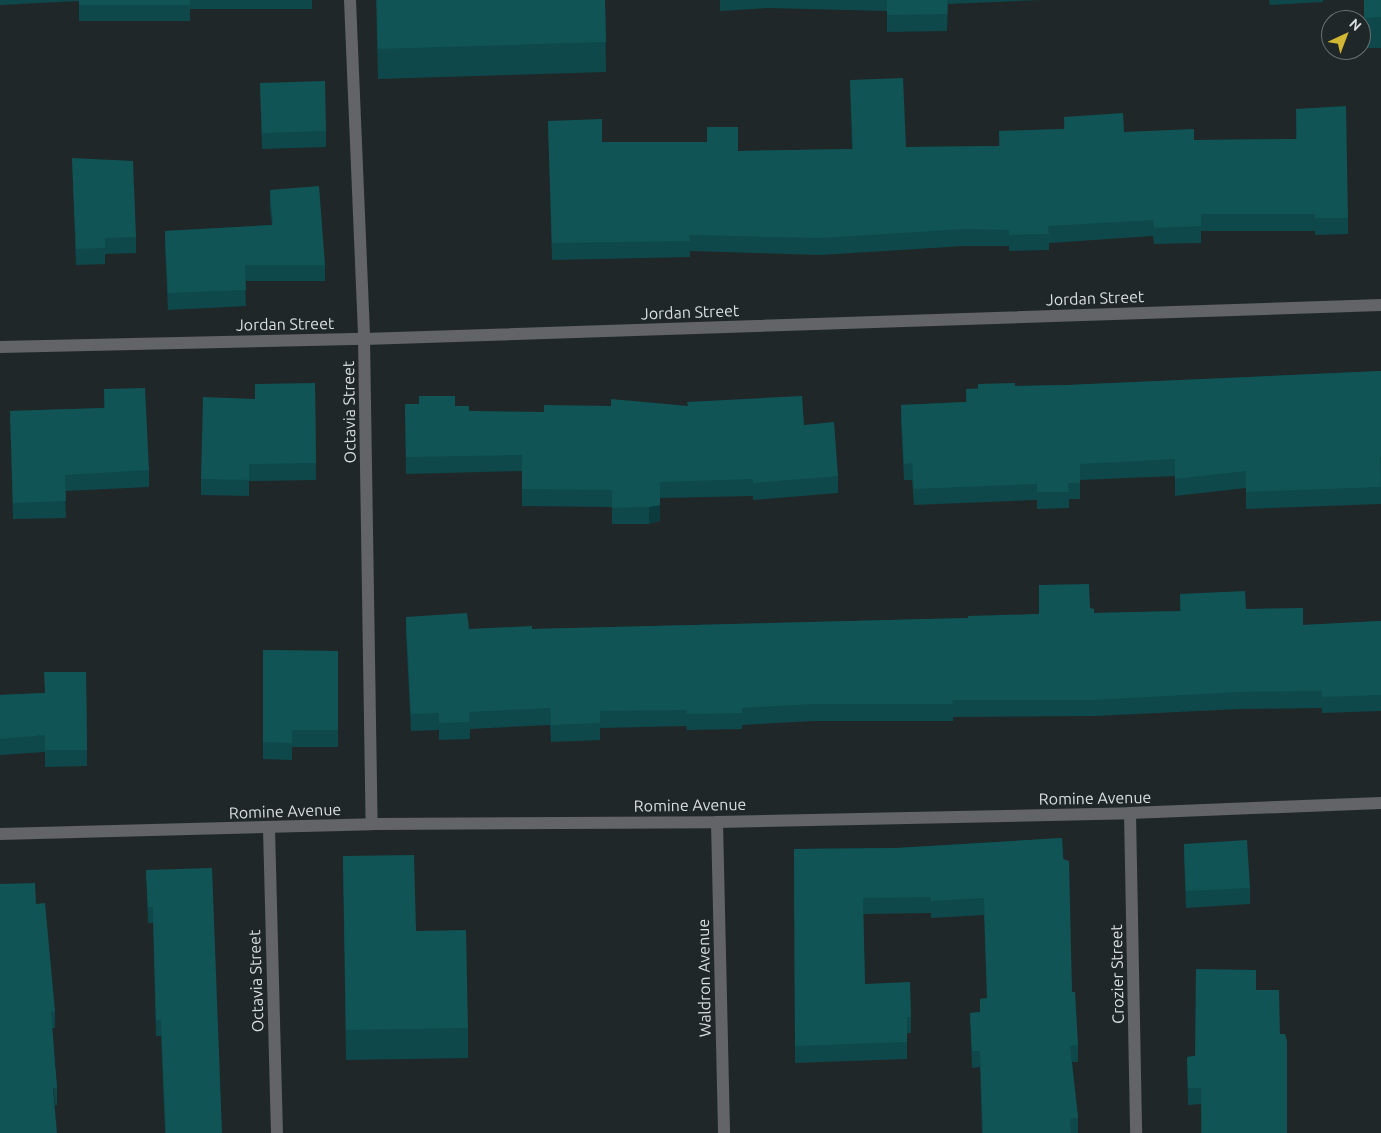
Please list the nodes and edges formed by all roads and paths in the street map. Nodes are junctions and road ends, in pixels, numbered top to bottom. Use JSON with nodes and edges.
{"nodes":[{"id":1,"x":350,"y":0,"type":"edge"},
{"id":2,"x":1381,"y":305,"type":"edge"},
{"id":3,"x":364,"y":339,"type":"junction"},
{"id":4,"x":0,"y":347,"type":"edge"},
{"id":5,"x":1381,"y":803,"type":"edge"},
{"id":6,"x":1130,"y":813,"type":"junction"},
{"id":7,"x":717,"y":822,"type":"junction"},
{"id":8,"x":372,"y":824,"type":"junction"},
{"id":9,"x":268,"y":829,"type":"junction"},
{"id":10,"x":0,"y":834,"type":"edge"},
{"id":11,"x":277,"y":1133,"type":"edge"},
{"id":12,"x":724,"y":1133,"type":"edge"},
{"id":13,"x":1136,"y":1133,"type":"edge"}],
"edges":[{"from":1,"to":3,"type":"street","name":"Octavia Street"},
{"from":2,"to":3,"type":"street","name":"Jordan Street"},
{"from":3,"to":4,"type":"street","name":"Jordan Street"},
{"from":3,"to":8,"type":"street","name":"Octavia Street"},
{"from":5,"to":6,"type":"street","name":"Romine Avenue"},
{"from":6,"to":7,"type":"street","name":"Romine Avenue"},
{"from":6,"to":13,"type":"street","name":"Crozier Street"},
{"from":7,"to":8,"type":"street","name":"Romine Avenue"},
{"from":7,"to":12,"type":"street","name":"Waldron Avenue"},
{"from":8,"to":9,"type":"street","name":"Romine Avenue"},
{"from":9,"to":10,"type":"street","name":"Romine Avenue"},
{"from":9,"to":11,"type":"street","name":"Octavia Street"}]}
